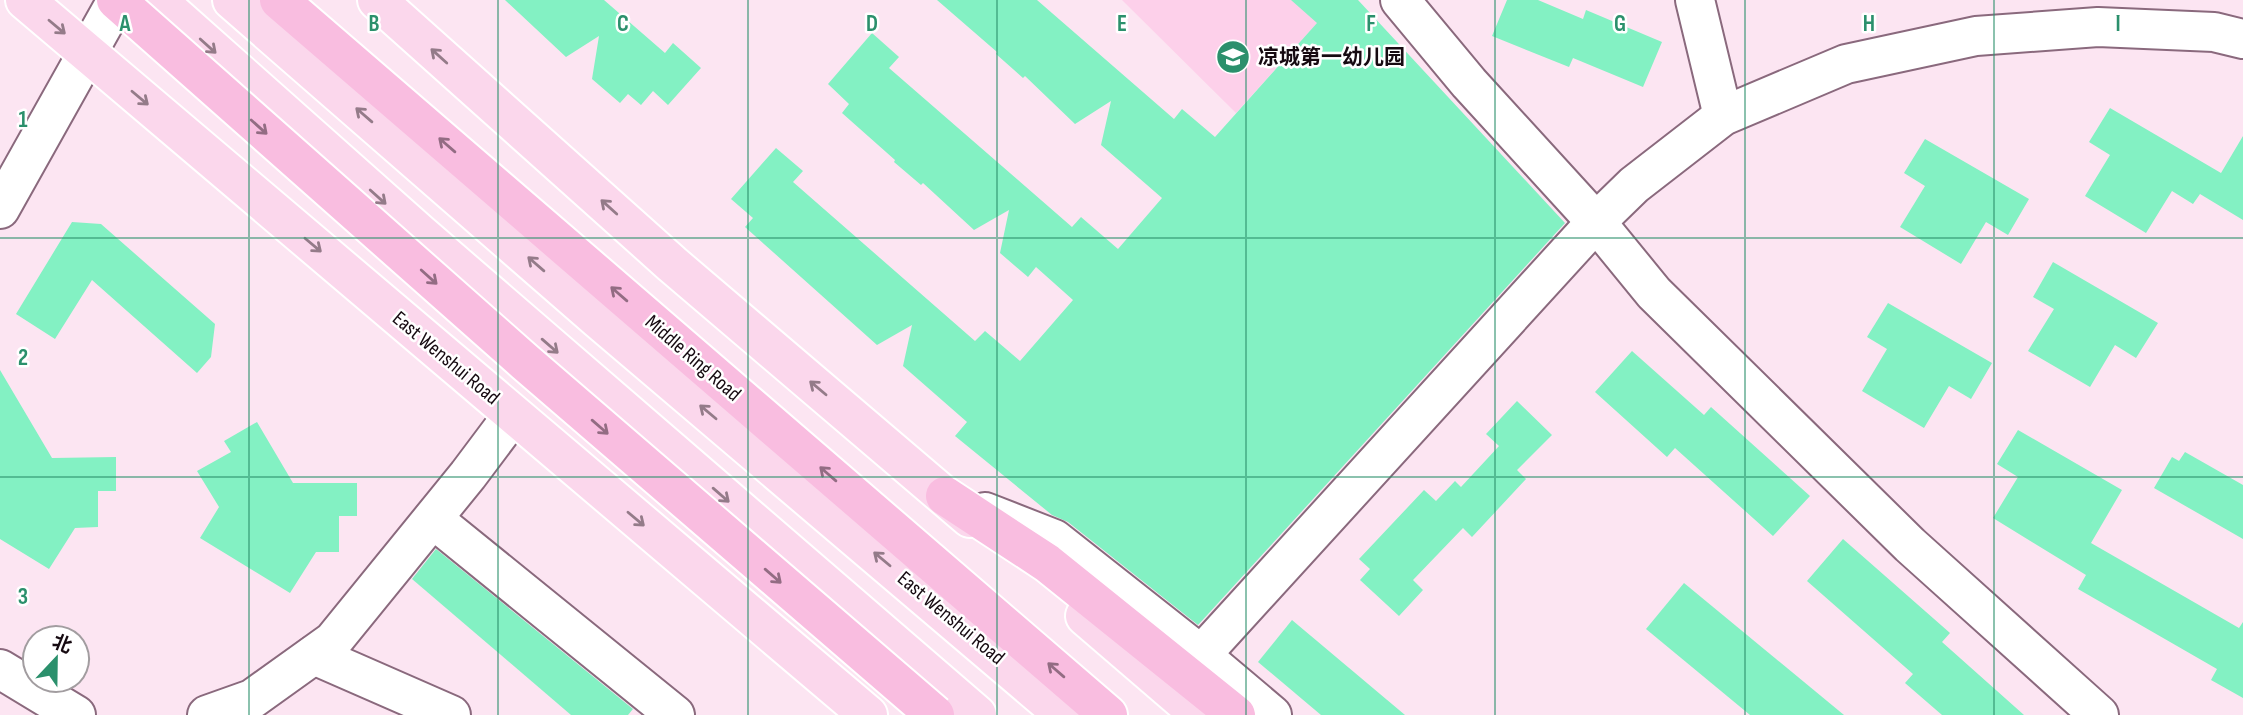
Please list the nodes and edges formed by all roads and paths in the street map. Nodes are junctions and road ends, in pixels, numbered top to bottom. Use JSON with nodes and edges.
{"nodes":[{"id":1,"x":25,"y":0,"type":"edge"},
{"id":2,"x":117,"y":0,"type":"edge"},
{"id":3,"x":157,"y":0,"type":"edge"},
{"id":4,"x":232,"y":0,"type":"edge"},
{"id":5,"x":279,"y":0,"type":"edge"},
{"id":6,"x":377,"y":0,"type":"edge"},
{"id":7,"x":1400,"y":0,"type":"edge"},
{"id":8,"x":1695,"y":0,"type":"edge"},
{"id":9,"x":2243,"y":39,"type":"edge"},
{"id":10,"x":88,"y":53,"type":"junction"},
{"id":11,"x":1723,"y":116,"type":"junction"},
{"id":12,"x":0,"y":209,"type":"edge"},
{"id":13,"x":1595,"y":222,"type":"junction"},
{"id":14,"x":513,"y":415,"type":"junction"},
{"id":15,"x":945,"y":496,"type":"joint"},
{"id":16,"x":433,"y":519,"type":"junction"},
{"id":17,"x":791,"y":650,"type":"junction"},
{"id":18,"x":314,"y":655,"type":"junction"},
{"id":19,"x":0,"y":669,"type":"edge"},
{"id":20,"x":1200,"y":685,"type":"edge"},
{"id":21,"x":937,"y":699,"type":"edge"},
{"id":22,"x":662,"y":711,"type":"edge"},
{"id":23,"x":76,"y":715,"type":"edge"},
{"id":24,"x":207,"y":715,"type":"edge"},
{"id":25,"x":450,"y":715,"type":"edge"},
{"id":26,"x":868,"y":715,"type":"edge"},
{"id":27,"x":977,"y":715,"type":"edge"},
{"id":28,"x":1064,"y":715,"type":"edge"},
{"id":29,"x":1108,"y":715,"type":"edge"},
{"id":30,"x":1236,"y":715,"type":"edge"},
{"id":31,"x":1272,"y":715,"type":"edge"},
{"id":32,"x":2099,"y":715,"type":"edge"}],
"edges":[{"from":1,"to":10,"type":"main road","name":"East Wenshui Road","one_way":true},
{"from":2,"to":10,"type":"street"},
{"from":2,"to":21,"type":"highway","one_way":true,"bridge":true},
{"from":3,"to":21,"type":"main road","one_way":true},
{"from":28,"to":4,"type":"main road","name":"East Wenshui Road","one_way":true},
{"from":29,"to":5,"type":"highway","name":"Middle Ring Road","one_way":true},
{"from":15,"to":6,"type":"main road","one_way":true},
{"from":7,"to":13,"type":"street"},
{"from":8,"to":11,"type":"street"},
{"from":9,"to":11,"type":"street"},
{"from":10,"to":12,"type":"street"},
{"from":10,"to":14,"type":"main road","name":"East Wenshui Road","one_way":true},
{"from":11,"to":13,"type":"street"},
{"from":13,"to":20,"type":"street"},
{"from":13,"to":32,"type":"street"},
{"from":14,"to":16,"type":"street"},
{"from":14,"to":17,"type":"main road","name":"East Wenshui Road","one_way":true},
{"from":15,"to":20,"type":"highway"},
{"from":16,"to":18,"type":"street"},
{"from":16,"to":22,"type":"street"},
{"from":17,"to":21,"type":"main road"},
{"from":17,"to":26,"type":"main road","name":"East Wenshui Road"},
{"from":18,"to":24,"type":"street"},
{"from":18,"to":25,"type":"street"},
{"from":19,"to":23,"type":"street"},
{"from":20,"to":30,"type":"highway"},
{"from":20,"to":31,"type":"street"},
{"from":21,"to":27,"type":"main road"}]}
